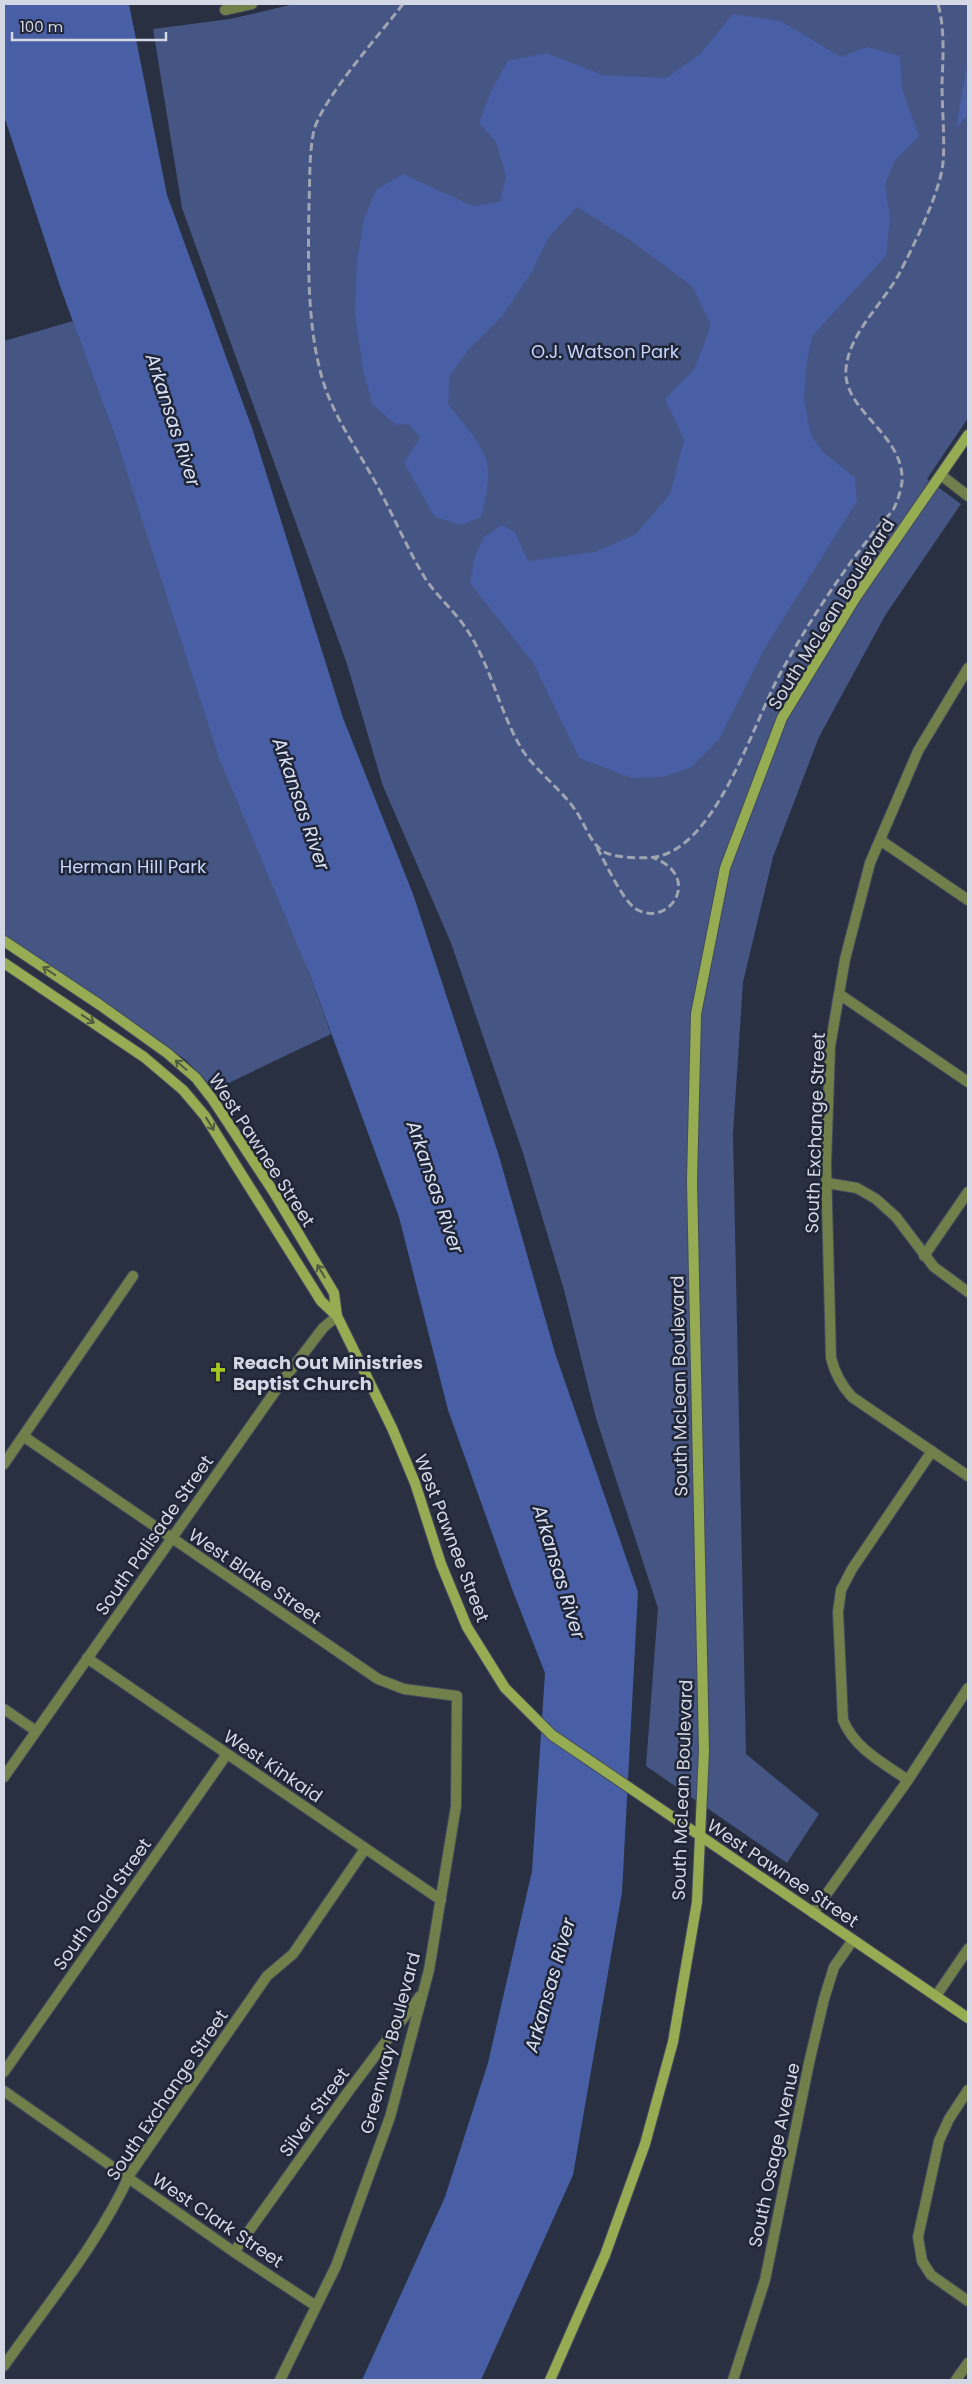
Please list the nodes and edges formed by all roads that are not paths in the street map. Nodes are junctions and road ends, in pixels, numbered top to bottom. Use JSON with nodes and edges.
{"nodes":[{"id":1,"x":252,"y":4,"type":"edge"},
{"id":2,"x":225,"y":10,"type":"dead end"},
{"id":3,"x":968,"y":435,"type":"edge"},
{"id":4,"x":941,"y":475,"type":"junction"},
{"id":5,"x":968,"y":496,"type":"edge"},
{"id":6,"x":968,"y":668,"type":"edge"},
{"id":7,"x":880,"y":840,"type":"junction"},
{"id":8,"x":968,"y":900,"type":"edge"},
{"id":9,"x":4,"y":941,"type":"edge"},
{"id":10,"x":4,"y":962,"type":"edge"},
{"id":11,"x":839,"y":994,"type":"junction"},
{"id":12,"x":968,"y":1082,"type":"edge"},
{"id":13,"x":827,"y":1183,"type":"junction"},
{"id":14,"x":968,"y":1192,"type":"edge"},
{"id":15,"x":924,"y":1256,"type":"junction"},
{"id":16,"x":133,"y":1276,"type":"dead end"},
{"id":17,"x":968,"y":1292,"type":"edge"},
{"id":18,"x":337,"y":1316,"type":"junction"},
{"id":19,"x":23,"y":1436,"type":"junction"},
{"id":20,"x":932,"y":1451,"type":"junction"},
{"id":21,"x":4,"y":1464,"type":"edge"},
{"id":22,"x":968,"y":1476,"type":"edge"},
{"id":23,"x":171,"y":1538,"type":"junction"},
{"id":24,"x":87,"y":1658,"type":"junction"},
{"id":25,"x":968,"y":1688,"type":"edge"},
{"id":26,"x":457,"y":1696,"type":"joint"},
{"id":27,"x":4,"y":1709,"type":"edge"},
{"id":28,"x":36,"y":1731,"type":"junction"},
{"id":29,"x":227,"y":1754,"type":"junction"},
{"id":30,"x":4,"y":1777,"type":"edge"},
{"id":31,"x":908,"y":1780,"type":"junction"},
{"id":32,"x":700,"y":1836,"type":"junction"},
{"id":33,"x":365,"y":1849,"type":"junction"},
{"id":34,"x":441,"y":1900,"type":"junction"},
{"id":35,"x":813,"y":1913,"type":"junction"},
{"id":36,"x":853,"y":1940,"type":"junction"},
{"id":37,"x":968,"y":1949,"type":"edge"},
{"id":38,"x":423,"y":1992,"type":"junction"},
{"id":39,"x":936,"y":1996,"type":"junction"},
{"id":40,"x":968,"y":2018,"type":"edge"},
{"id":41,"x":4,"y":2072,"type":"edge"},
{"id":42,"x":968,"y":2090,"type":"edge"},
{"id":43,"x":4,"y":2091,"type":"edge"},
{"id":44,"x":128,"y":2178,"type":"junction"},
{"id":45,"x":234,"y":2252,"type":"junction"},
{"id":46,"x":968,"y":2301,"type":"edge"},
{"id":47,"x":316,"y":2306,"type":"junction"},
{"id":48,"x":968,"y":2363,"type":"edge"},
{"id":49,"x":4,"y":2366,"type":"edge"},
{"id":50,"x":280,"y":2380,"type":"edge"},
{"id":51,"x":550,"y":2380,"type":"edge"},
{"id":52,"x":733,"y":2380,"type":"edge"},
{"id":53,"x":956,"y":2380,"type":"edge"}],
"edges":[{"from":1,"to":2,"type":"street"},
{"from":3,"to":4,"type":"main road","name":"South McLean Boulevard"},
{"from":4,"to":5,"type":"street"},
{"from":4,"to":32,"type":"main road","name":"South McLean Boulevard"},
{"from":6,"to":7,"type":"street","name":"South Exchange Street"},
{"from":7,"to":8,"type":"street"},
{"from":7,"to":11,"type":"street","name":"South Exchange Street"},
{"from":18,"to":9,"type":"main road","name":"West Pawnee Street","one_way":true},
{"from":10,"to":18,"type":"main road","name":"West Pawnee Street","one_way":true},
{"from":11,"to":12,"type":"street"},
{"from":11,"to":13,"type":"street","name":"South Exchange Street"},
{"from":13,"to":15,"type":"street"},
{"from":13,"to":20,"type":"street","name":"South Exchange Street"},
{"from":14,"to":15,"type":"street"},
{"from":15,"to":17,"type":"street"},
{"from":16,"to":19,"type":"street"},
{"from":18,"to":23,"type":"street","name":"South Palisade Street"},
{"from":18,"to":32,"type":"main road","name":"West Pawnee Street"},
{"from":19,"to":21,"type":"street"},
{"from":19,"to":23,"type":"street","name":"West Blake Street"},
{"from":20,"to":22,"type":"street"},
{"from":20,"to":31,"type":"street"},
{"from":23,"to":24,"type":"street","name":"South Palisade Street"},
{"from":23,"to":26,"type":"street","name":"West Blake Street"},
{"from":24,"to":28,"type":"street","name":"South Palisade Street"},
{"from":24,"to":29,"type":"street","name":"West Kinkaid"},
{"from":25,"to":31,"type":"street"},
{"from":26,"to":34,"type":"street","name":"Greenway Boulevard"},
{"from":27,"to":28,"type":"street"},
{"from":28,"to":30,"type":"street","name":"South Palisade Street"},
{"from":29,"to":33,"type":"street","name":"West Kinkaid"},
{"from":29,"to":41,"type":"street","name":"South Gold Street"},
{"from":31,"to":35,"type":"street"},
{"from":32,"to":35,"type":"main road","name":"West Pawnee Street"},
{"from":32,"to":51,"type":"main road","name":"South McLean Boulevard"},
{"from":33,"to":34,"type":"street","name":"West Kinkaid"},
{"from":33,"to":44,"type":"street","name":"South Exchange Street"},
{"from":34,"to":38,"type":"street","name":"Greenway Boulevard"},
{"from":35,"to":36,"type":"main road","name":"West Pawnee Street"},
{"from":36,"to":39,"type":"main road","name":"West Pawnee Street"},
{"from":36,"to":52,"type":"street","name":"South Osage Avenue"},
{"from":37,"to":39,"type":"street"},
{"from":38,"to":45,"type":"street","name":"Silver Street"},
{"from":38,"to":47,"type":"street","name":"Greenway Boulevard"},
{"from":39,"to":40,"type":"main road","name":"West Pawnee Street"},
{"from":42,"to":46,"type":"street"},
{"from":43,"to":44,"type":"street","name":"West Clark Street"},
{"from":44,"to":45,"type":"street","name":"West Clark Street"},
{"from":44,"to":49,"type":"street","name":"South Exchange Street"},
{"from":45,"to":47,"type":"street","name":"West Clark Street"},
{"from":47,"to":50,"type":"street","name":"Greenway Boulevard"},
{"from":48,"to":53,"type":"street"}]}
